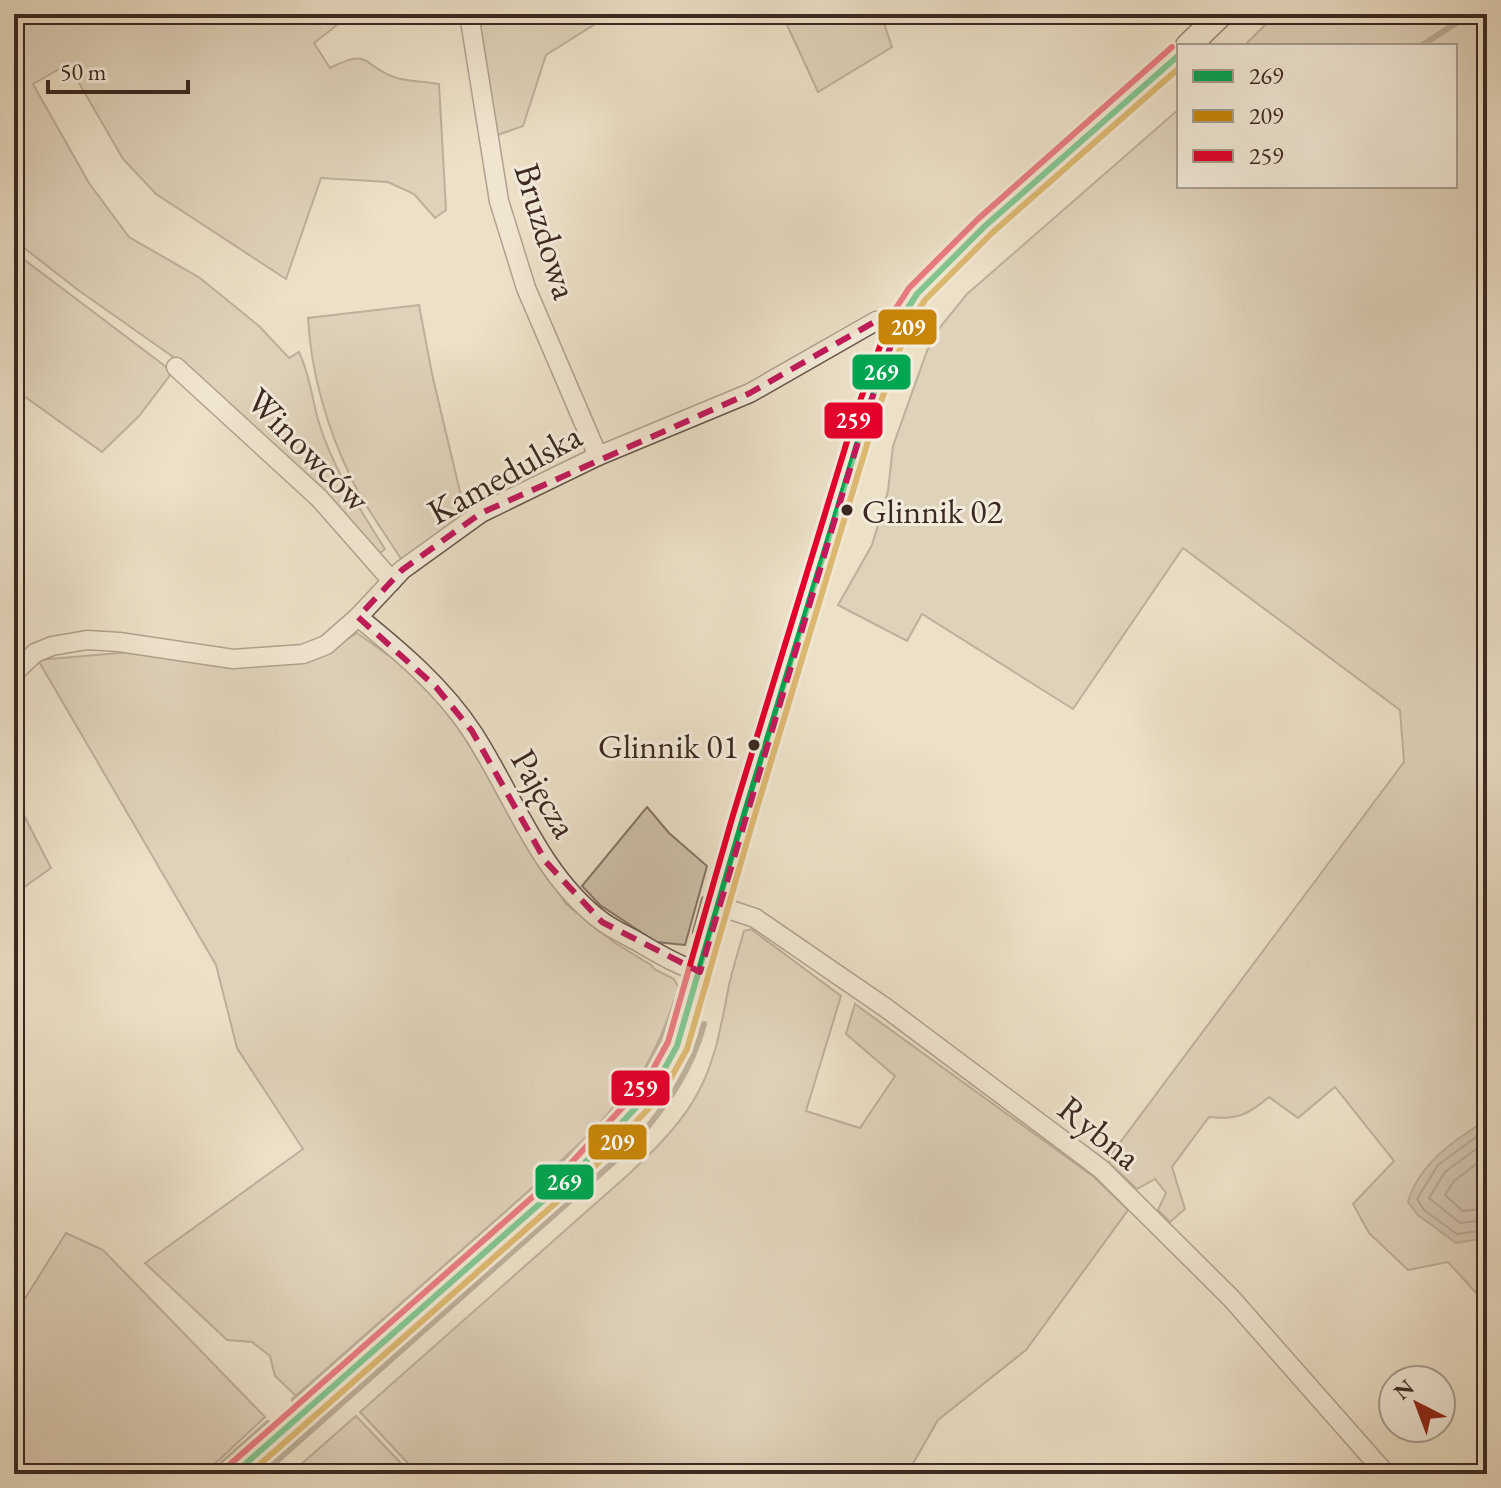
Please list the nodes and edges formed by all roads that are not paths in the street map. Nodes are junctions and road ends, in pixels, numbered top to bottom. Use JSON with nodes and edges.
{"nodes":[{"id":1,"x":469,"y":14,"type":"edge"},
{"id":2,"x":1221,"y":14,"type":"edge"},
{"id":3,"x":1190,"y":44,"type":"edge"},
{"id":4,"x":1177,"y":57,"type":"edge"},
{"id":5,"x":900,"y":320,"type":"junction"},
{"id":6,"x":176,"y":367,"type":"dead end"},
{"id":7,"x":598,"y":456,"type":"junction"},
{"id":8,"x":392,"y":581,"type":"junction"},
{"id":9,"x":358,"y":617,"type":"junction"},
{"id":10,"x":14,"y":673,"type":"edge"},
{"id":11,"x":719,"y":906,"type":"junction"},
{"id":12,"x":700,"y":972,"type":"junction"},
{"id":13,"x":234,"y":1474,"type":"edge"},
{"id":14,"x":1386,"y":1474,"type":"edge"}],
"edges":[{"from":1,"to":7,"type":"street","name":"Bruzdowa"},
{"from":2,"to":3,"type":"main road"},
{"from":4,"to":5,"type":"main road"},
{"from":5,"to":7,"type":"street","name":"Kamedulska"},
{"from":5,"to":11,"type":"main road"},
{"from":6,"to":8,"type":"street","name":"Winowców"},
{"from":7,"to":8,"type":"street","name":"Kamedulska"},
{"from":8,"to":9,"type":"street","name":"Kamedulska"},
{"from":9,"to":10,"type":"street","name":"Kamedulska"},
{"from":9,"to":12,"type":"street","name":"Pajęcza"},
{"from":11,"to":12,"type":"main road"},
{"from":11,"to":14,"type":"street","name":"Rybna"},
{"from":12,"to":13,"type":"main road"}]}
